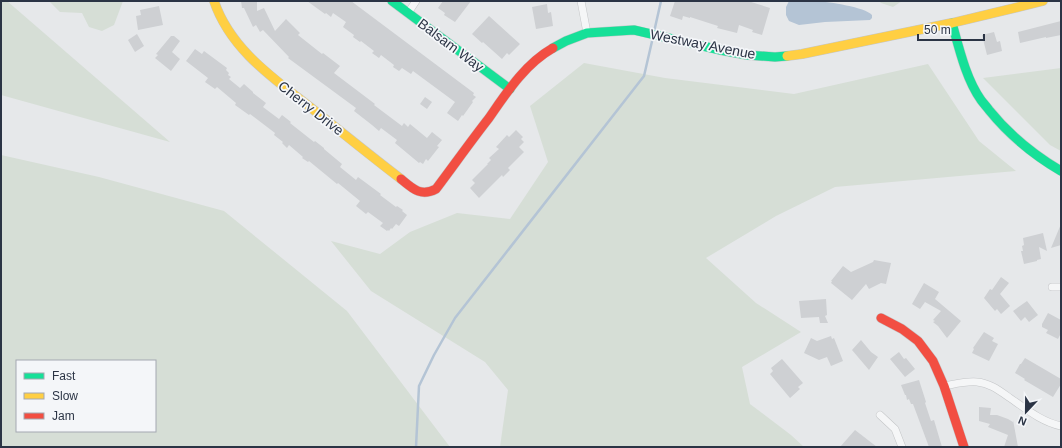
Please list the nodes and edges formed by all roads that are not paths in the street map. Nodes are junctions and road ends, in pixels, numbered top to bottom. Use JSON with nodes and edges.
{"nodes":[{"id":1,"x":214,"y":1,"type":"edge"},
{"id":2,"x":392,"y":1,"type":"edge"},
{"id":3,"x":416,"y":1,"type":"edge"},
{"id":4,"x":581,"y":1,"type":"edge"},
{"id":5,"x":1042,"y":1,"type":"edge"},
{"id":6,"x":408,"y":13,"type":"junction"},
{"id":7,"x":952,"y":23,"type":"junction"},
{"id":8,"x":587,"y":33,"type":"junction"},
{"id":9,"x":510,"y":89,"type":"junction"},
{"id":10,"x":1061,"y":171,"type":"edge"},
{"id":11,"x":429,"y":193,"type":"joint"},
{"id":12,"x":1052,"y":287,"type":"dead end"},
{"id":13,"x":1061,"y":287,"type":"edge"},
{"id":14,"x":881,"y":318,"type":"dead end"},
{"id":15,"x":944,"y":386,"type":"junction"},
{"id":16,"x":880,"y":415,"type":"dead end"},
{"id":17,"x":1061,"y":426,"type":"edge"},
{"id":18,"x":902,"y":447,"type":"edge"},
{"id":19,"x":964,"y":447,"type":"edge"}],
"edges":[{"from":1,"to":11,"type":"street","name":"Cherry Drive"},
{"from":2,"to":6,"type":"street","name":"Balsam Way"},
{"from":3,"to":6,"type":"street"},
{"from":4,"to":8,"type":"street"},
{"from":5,"to":7,"type":"street","name":"Westway Avenue"},
{"from":6,"to":9,"type":"street","name":"Balsam Way"},
{"from":7,"to":8,"type":"street","name":"Westway Avenue"},
{"from":7,"to":10,"type":"street"},
{"from":8,"to":9,"type":"street","name":"Westway Avenue"},
{"from":9,"to":11,"type":"street","name":"Westway Avenue"},
{"from":12,"to":13,"type":"street"},
{"from":14,"to":15,"type":"street"},
{"from":15,"to":17,"type":"street"},
{"from":15,"to":19,"type":"street"},
{"from":16,"to":18,"type":"street"}]}
